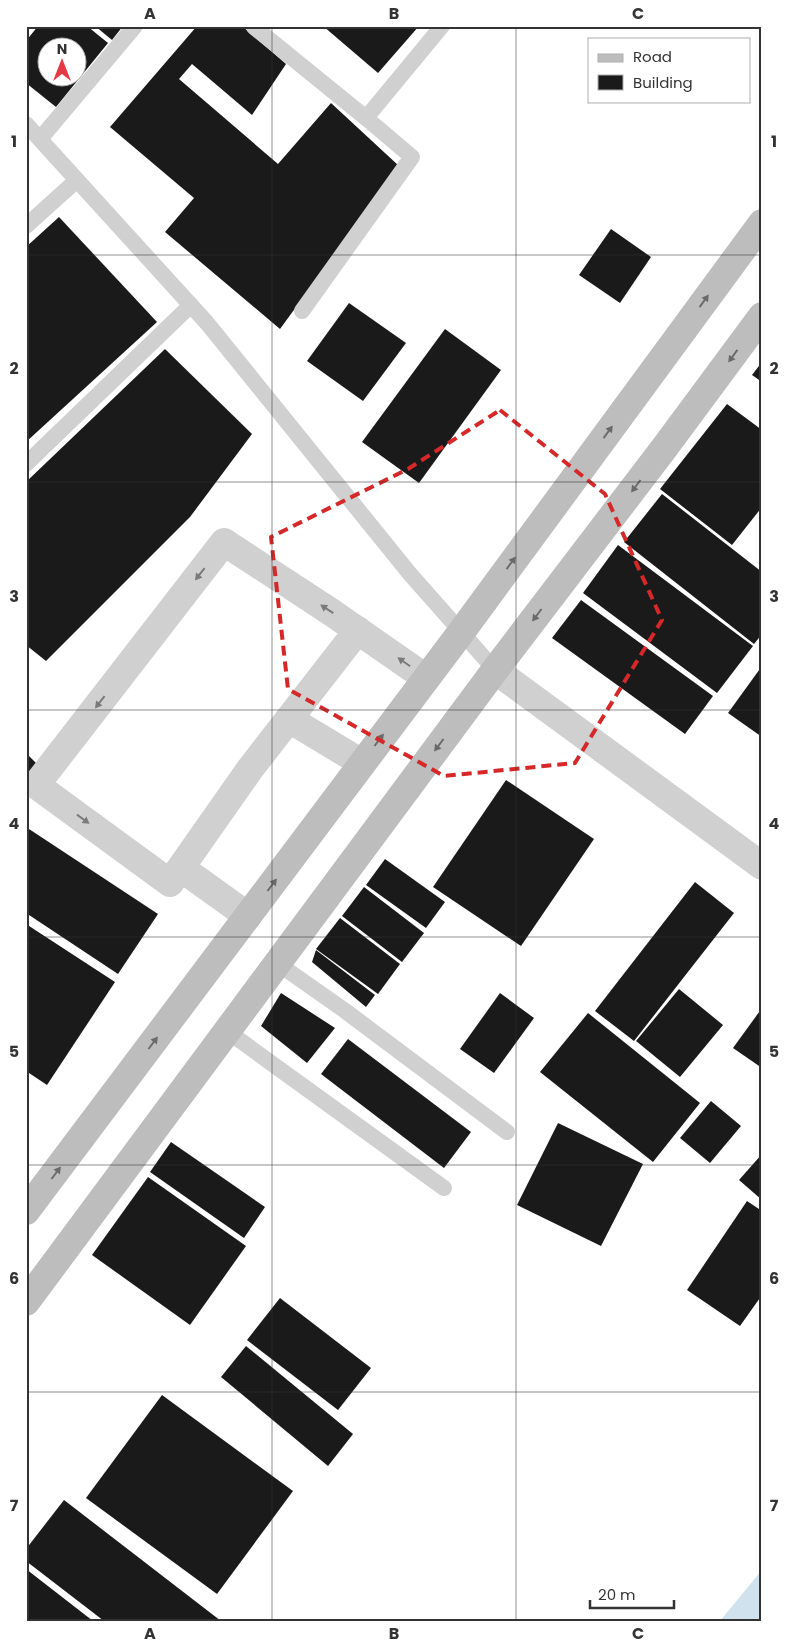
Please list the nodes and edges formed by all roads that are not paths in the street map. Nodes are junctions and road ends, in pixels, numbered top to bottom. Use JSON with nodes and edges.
{"nodes":[{"id":1,"x":136,"y":26,"type":"edge"},
{"id":2,"x":442,"y":26,"type":"edge"},
{"id":3,"x":254,"y":27,"type":"edge"},
{"id":4,"x":366,"y":118,"type":"junction"},
{"id":5,"x":26,"y":124,"type":"edge"},
{"id":6,"x":40,"y":139,"type":"junction"},
{"id":7,"x":77,"y":180,"type":"junction"},
{"id":8,"x":762,"y":223,"type":"edge"},
{"id":9,"x":26,"y":226,"type":"edge"},
{"id":10,"x":191,"y":305,"type":"junction"},
{"id":11,"x":302,"y":311,"type":"dead end"},
{"id":12,"x":762,"y":316,"type":"edge"},
{"id":13,"x":26,"y":464,"type":"edge"},
{"id":14,"x":358,"y":630,"type":"junction"},
{"id":15,"x":462,"y":631,"type":"junction"},
{"id":16,"x":495,"y":670,"type":"junction"},
{"id":17,"x":426,"y":678,"type":"junction"},
{"id":18,"x":289,"y":719,"type":"junction"},
{"id":19,"x":362,"y":763,"type":"junction"},
{"id":20,"x":762,"y":866,"type":"edge"},
{"id":21,"x":190,"y":874,"type":"junction"},
{"id":22,"x":248,"y":916,"type":"junction"},
{"id":23,"x":277,"y":963,"type":"junction"},
{"id":24,"x":227,"y":1031,"type":"junction"},
{"id":25,"x":507,"y":1132,"type":"dead end"},
{"id":26,"x":444,"y":1188,"type":"dead end"},
{"id":27,"x":30,"y":1200,"type":"edge"},
{"id":28,"x":30,"y":1287,"type":"edge"}],
"edges":[{"from":1,"to":6,"type":"lane"},
{"from":2,"to":4,"type":"lane"},
{"from":3,"to":4,"type":"lane"},
{"from":4,"to":11,"type":"lane"},
{"from":5,"to":6,"type":"lane"},
{"from":6,"to":7,"type":"lane"},
{"from":7,"to":9,"type":"lane"},
{"from":7,"to":10,"type":"lane"},
{"from":15,"to":8,"type":"main road","one_way":true},
{"from":10,"to":13,"type":"lane"},
{"from":10,"to":15,"type":"lane"},
{"from":12,"to":16,"type":"main road","one_way":true},
{"from":17,"to":14,"type":"street","one_way":true},
{"from":14,"to":18,"type":"street"},
{"from":14,"to":21,"type":"street","one_way":true},
{"from":15,"to":16,"type":"lane"},
{"from":15,"to":17,"type":"main road"},
{"from":16,"to":20,"type":"street"},
{"from":16,"to":23,"type":"main road","one_way":true},
{"from":19,"to":17,"type":"main road","one_way":true},
{"from":18,"to":19,"type":"street"},
{"from":18,"to":21,"type":"street"},
{"from":22,"to":19,"type":"main road","one_way":true},
{"from":21,"to":22,"type":"street"},
{"from":27,"to":22,"type":"main road","one_way":true},
{"from":23,"to":24,"type":"main road"},
{"from":23,"to":25,"type":"lane"},
{"from":24,"to":26,"type":"lane"},
{"from":24,"to":28,"type":"main road"}]}
